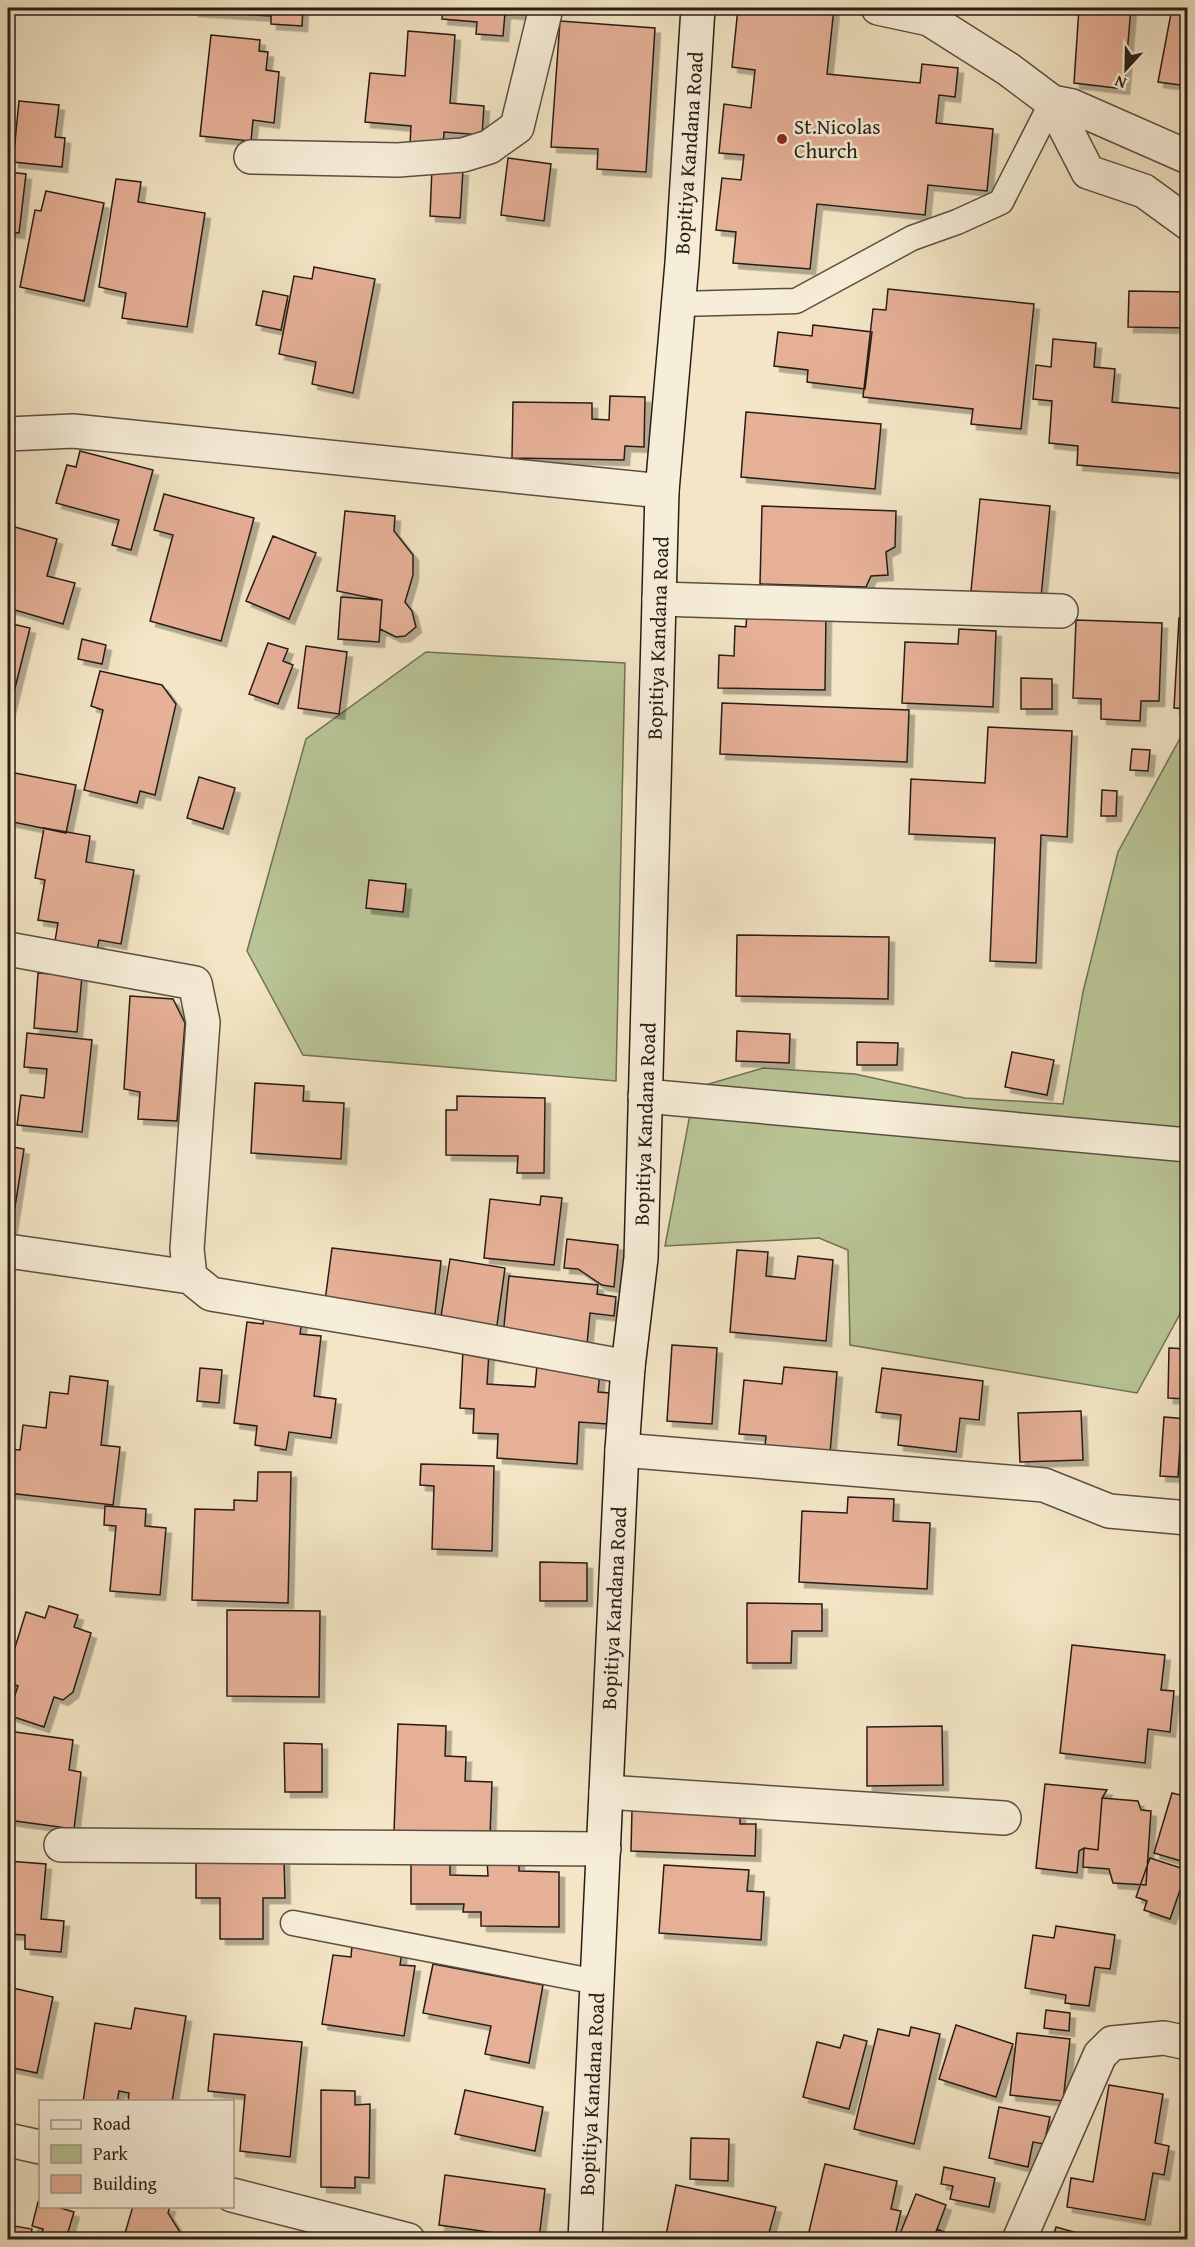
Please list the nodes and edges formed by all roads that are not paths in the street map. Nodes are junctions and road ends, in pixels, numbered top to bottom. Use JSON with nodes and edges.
{"nodes":[{"id":1,"x":546,"y":8,"type":"edge"},
{"id":2,"x":698,"y":8,"type":"edge"},
{"id":3,"x":878,"y":8,"type":"edge"},
{"id":4,"x":1052,"y":102,"type":"junction"},
{"id":5,"x":251,"y":157,"type":"dead end"},
{"id":6,"x":1188,"y":157,"type":"edge"},
{"id":7,"x":1188,"y":223,"type":"edge"},
{"id":8,"x":679,"y":304,"type":"junction"},
{"id":9,"x":8,"y":434,"type":"edge"},
{"id":10,"x":663,"y":491,"type":"junction"},
{"id":11,"x":659,"y":599,"type":"junction"},
{"id":12,"x":1061,"y":612,"type":"dead end"},
{"id":13,"x":8,"y":949,"type":"edge"},
{"id":14,"x":645,"y":1096,"type":"junction"},
{"id":15,"x":1188,"y":1145,"type":"edge"},
{"id":16,"x":8,"y":1251,"type":"edge"},
{"id":17,"x":190,"y":1277,"type":"junction"},
{"id":18,"x":628,"y":1367,"type":"junction"},
{"id":19,"x":622,"y":1450,"type":"junction"},
{"id":20,"x":1188,"y":1518,"type":"edge"},
{"id":21,"x":606,"y":1791,"type":"junction"},
{"id":22,"x":1004,"y":1818,"type":"dead end"},
{"id":23,"x":61,"y":1845,"type":"dead end"},
{"id":24,"x":604,"y":1849,"type":"junction"},
{"id":25,"x":292,"y":1923,"type":"dead end"},
{"id":26,"x":597,"y":1982,"type":"junction"},
{"id":27,"x":1188,"y":2043,"type":"edge"},
{"id":28,"x":8,"y":2140,"type":"edge"},
{"id":29,"x":39,"y":2146,"type":"edge"},
{"id":30,"x":234,"y":2196,"type":"edge"},
{"id":31,"x":408,"y":2240,"type":"edge"},
{"id":32,"x":585,"y":2240,"type":"edge"},
{"id":33,"x":1019,"y":2240,"type":"edge"}],
"edges":[{"from":1,"to":5,"type":"street"},
{"from":2,"to":8,"type":"street","name":"Bopitiya Kandana Road"},
{"from":3,"to":4,"type":"street"},
{"from":4,"to":6,"type":"street"},
{"from":4,"to":7,"type":"street"},
{"from":4,"to":8,"type":"lane"},
{"from":8,"to":10,"type":"street","name":"Bopitiya Kandana Road"},
{"from":9,"to":10,"type":"street"},
{"from":10,"to":11,"type":"street","name":"Bopitiya Kandana Road"},
{"from":11,"to":12,"type":"street"},
{"from":11,"to":14,"type":"street","name":"Bopitiya Kandana Road"},
{"from":13,"to":17,"type":"street"},
{"from":14,"to":15,"type":"street"},
{"from":14,"to":18,"type":"street","name":"Bopitiya Kandana Road"},
{"from":16,"to":17,"type":"street"},
{"from":17,"to":18,"type":"street"},
{"from":18,"to":19,"type":"street","name":"Bopitiya Kandana Road"},
{"from":19,"to":20,"type":"street"},
{"from":19,"to":21,"type":"street","name":"Bopitiya Kandana Road"},
{"from":21,"to":22,"type":"street"},
{"from":21,"to":24,"type":"street","name":"Bopitiya Kandana Road"},
{"from":23,"to":24,"type":"street"},
{"from":24,"to":26,"type":"street","name":"Bopitiya Kandana Road"},
{"from":25,"to":26,"type":"lane"},
{"from":26,"to":32,"type":"street","name":"Bopitiya Kandana Road"},
{"from":27,"to":33,"type":"street"},
{"from":28,"to":29,"type":"street"},
{"from":30,"to":31,"type":"street"}]}
